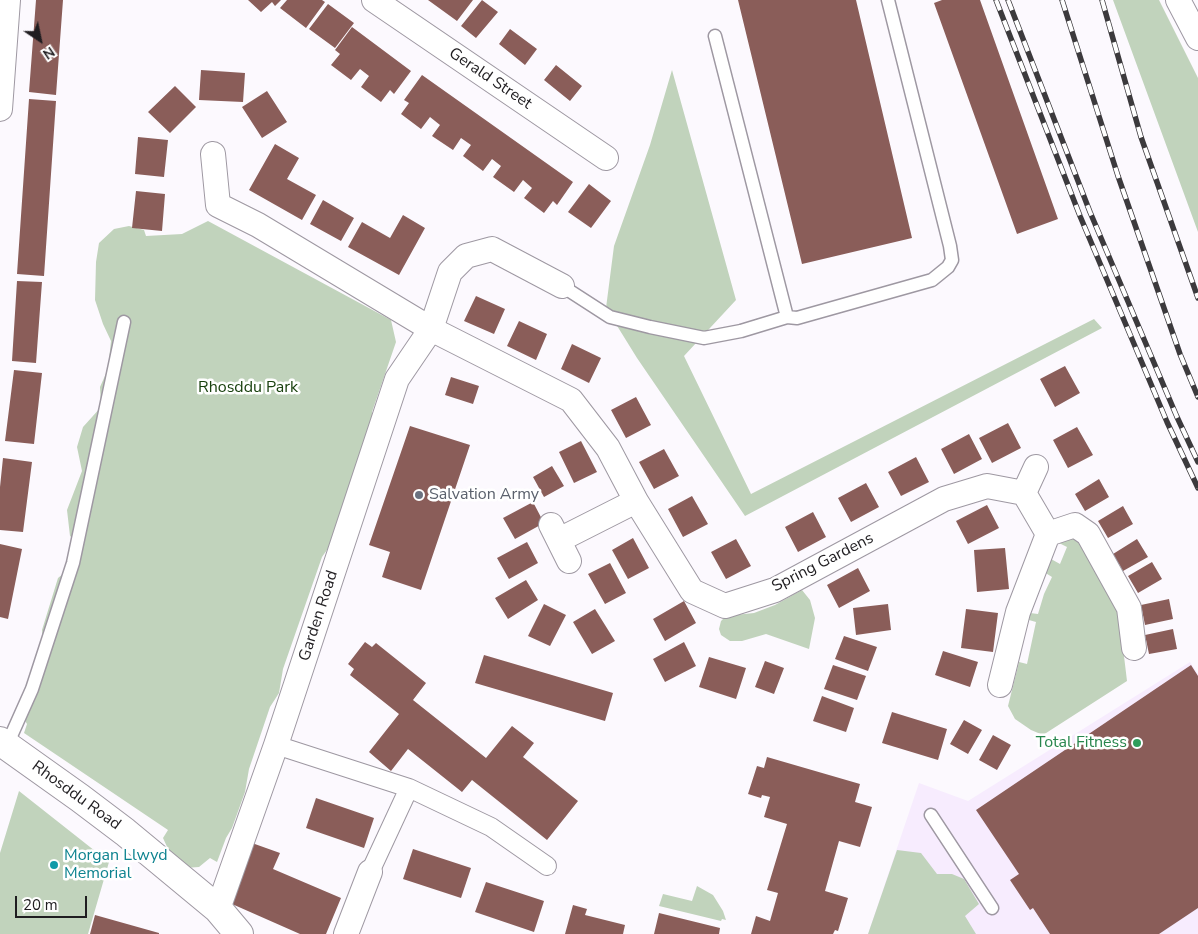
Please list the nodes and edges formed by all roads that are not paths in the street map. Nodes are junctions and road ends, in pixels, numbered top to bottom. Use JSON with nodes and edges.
{"nodes":[{"id":1,"x":8,"y":0,"type":"edge"},
{"id":2,"x":374,"y":0,"type":"edge"},
{"id":3,"x":888,"y":0,"type":"edge"},
{"id":4,"x":1178,"y":0,"type":"edge"},
{"id":5,"x":715,"y":36,"type":"dead end"},
{"id":6,"x":1198,"y":38,"type":"edge"},
{"id":7,"x":0,"y":109,"type":"edge"},
{"id":8,"x":213,"y":154,"type":"dead end"},
{"id":9,"x":606,"y":158,"type":"dead end"},
{"id":10,"x":562,"y":286,"type":"joint"},
{"id":11,"x":787,"y":317,"type":"junction"},
{"id":12,"x":124,"y":322,"type":"dead end"},
{"id":13,"x":431,"y":329,"type":"junction"},
{"id":14,"x":1036,"y":467,"type":"dead end"},
{"id":15,"x":1024,"y":493,"type":"junction"},
{"id":16,"x":636,"y":501,"type":"junction"},
{"id":17,"x":1048,"y":534,"type":"junction"},
{"id":18,"x":560,"y":542,"type":"dead end"},
{"id":19,"x":1134,"y":648,"type":"dead end"},
{"id":20,"x":1000,"y":686,"type":"dead end"},
{"id":21,"x":3,"y":743,"type":"edge"},
{"id":22,"x":276,"y":745,"type":"junction"},
{"id":23,"x":409,"y":788,"type":"junction"},
{"id":24,"x":931,"y":815,"type":"dead end"},
{"id":25,"x":548,"y":866,"type":"dead end"},
{"id":26,"x":370,"y":872,"type":"joint"},
{"id":27,"x":992,"y":908,"type":"dead end"},
{"id":28,"x":218,"y":909,"type":"junction"},
{"id":29,"x":239,"y":934,"type":"edge"},
{"id":30,"x":346,"y":934,"type":"edge"}],
"edges":[{"from":1,"to":7,"type":"street"},
{"from":2,"to":9,"type":"street","name":"Gerald Street"},
{"from":3,"to":11,"type":"lane"},
{"from":4,"to":6,"type":"street"},
{"from":5,"to":11,"type":"lane"},
{"from":8,"to":13,"type":"street"},
{"from":10,"to":11,"type":"lane"},
{"from":10,"to":13,"type":"street","name":"Garden Road"},
{"from":12,"to":21,"type":"lane"},
{"from":13,"to":16,"type":"street","name":"Spring Gardens"},
{"from":13,"to":22,"type":"street","name":"Garden Road"},
{"from":14,"to":15,"type":"street"},
{"from":15,"to":16,"type":"street","name":"Spring Gardens"},
{"from":15,"to":17,"type":"street"},
{"from":16,"to":18,"type":"street"},
{"from":17,"to":19,"type":"street"},
{"from":17,"to":20,"type":"street"},
{"from":21,"to":28,"type":"main road","name":"Rhosddu Road"},
{"from":22,"to":23,"type":"street"},
{"from":22,"to":28,"type":"street","name":"Garden Road"},
{"from":23,"to":25,"type":"street"},
{"from":23,"to":26,"type":"street"},
{"from":24,"to":27,"type":"lane"},
{"from":26,"to":30,"type":"street"},
{"from":28,"to":29,"type":"main road","name":"Rhosddu Road"}]}
